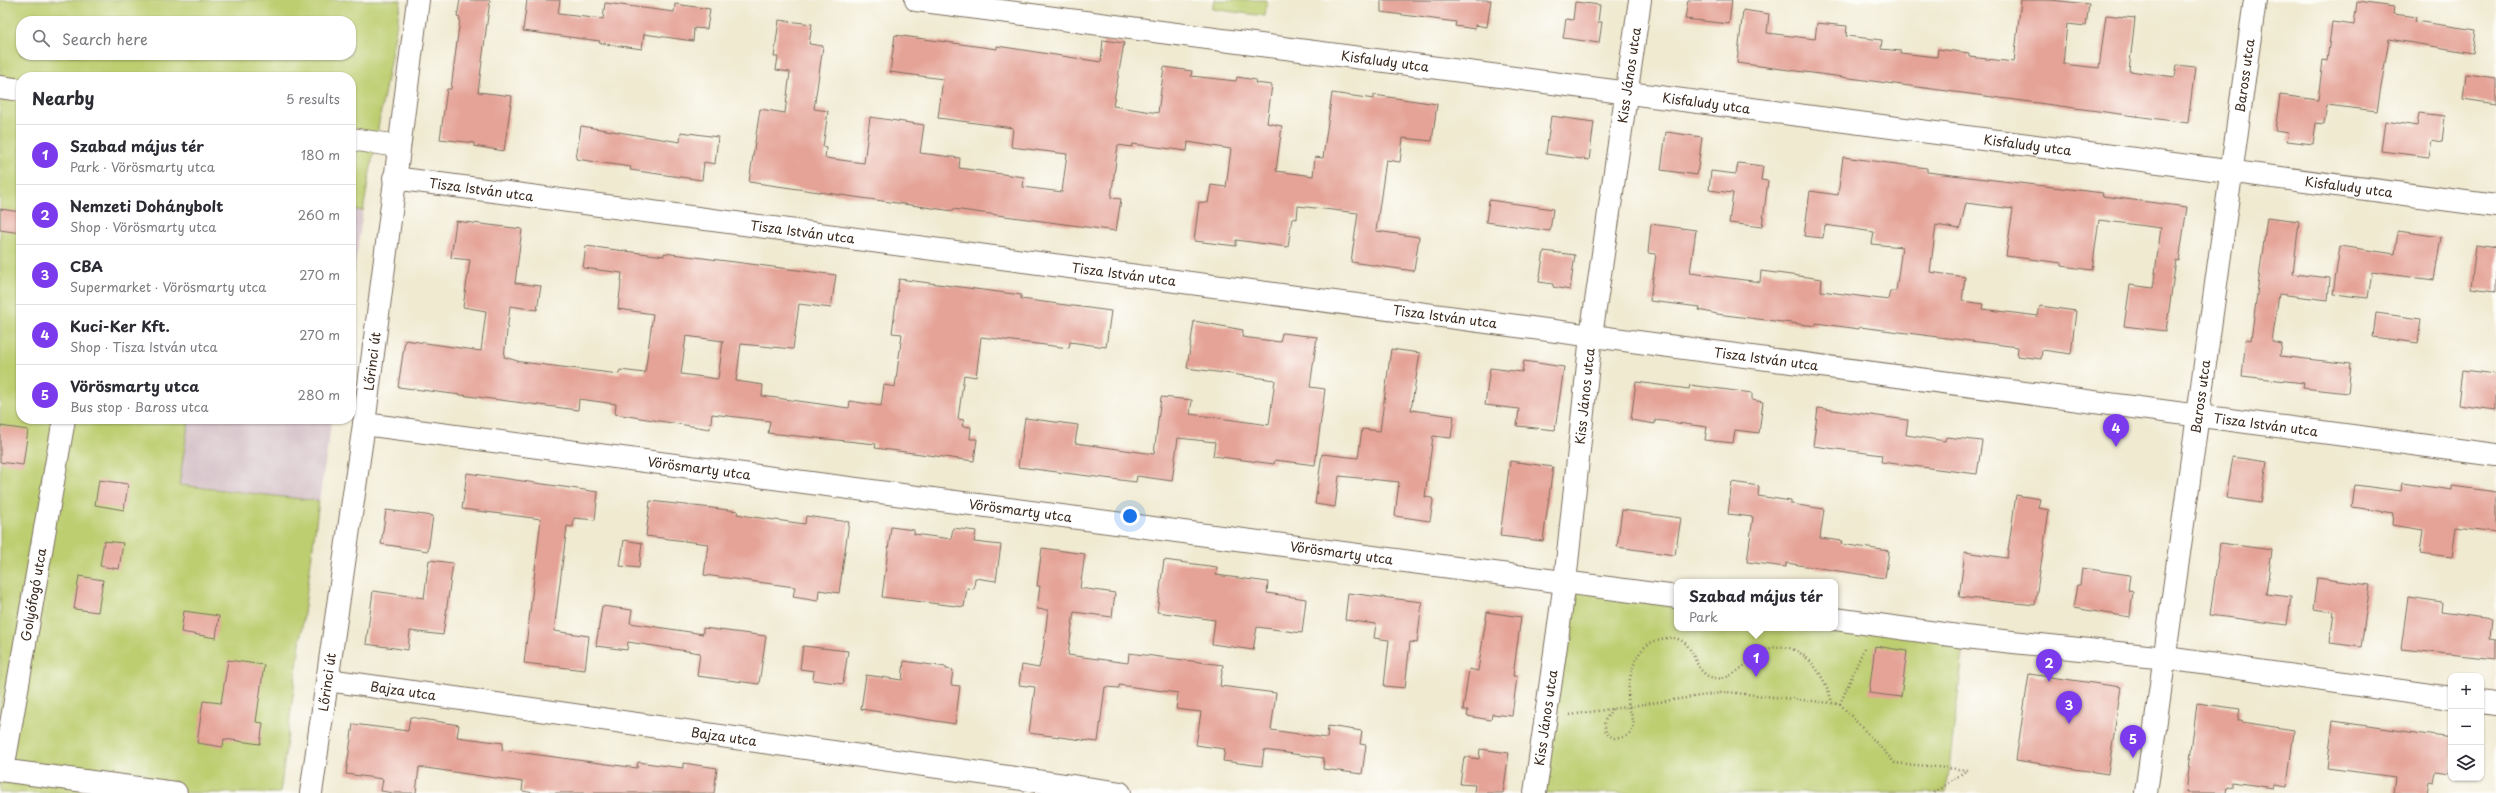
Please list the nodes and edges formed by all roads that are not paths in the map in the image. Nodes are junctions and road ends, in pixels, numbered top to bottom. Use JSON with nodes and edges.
{"nodes":[{"id":1,"x":418,"y":0,"type":"edge"},
{"id":2,"x":916,"y":0,"type":"edge"},
{"id":3,"x":1640,"y":0,"type":"edge"},
{"id":4,"x":2255,"y":0,"type":"edge"},
{"id":5,"x":0,"y":87,"type":"edge"},
{"id":6,"x":16,"y":89,"type":"edge"},
{"id":7,"x":1626,"y":93,"type":"junction"},
{"id":8,"x":356,"y":140,"type":"edge"},
{"id":9,"x":398,"y":146,"type":"junction"},
{"id":10,"x":2232,"y":171,"type":"junction"},
{"id":11,"x":394,"y":178,"type":"junction"},
{"id":12,"x":2496,"y":206,"type":"edge"},
{"id":13,"x":1591,"y":336,"type":"junction"},
{"id":14,"x":2199,"y":417,"type":"junction"},
{"id":15,"x":63,"y":424,"type":"edge"},
{"id":16,"x":364,"y":424,"type":"junction"},
{"id":17,"x":2496,"y":455,"type":"edge"},
{"id":18,"x":1565,"y":582,"type":"junction"},
{"id":19,"x":1674,"y":597,"type":"edge"},
{"id":20,"x":1838,"y":619,"type":"edge"},
{"id":21,"x":2166,"y":658,"type":"junction"},
{"id":22,"x":328,"y":680,"type":"junction"},
{"id":23,"x":2448,"y":698,"type":"edge"},
{"id":24,"x":2484,"y":702,"type":"edge"},
{"id":25,"x":2496,"y":704,"type":"edge"},
{"id":26,"x":2,"y":770,"type":"edge"},
{"id":27,"x":176,"y":793,"type":"edge"},
{"id":28,"x":311,"y":793,"type":"edge"},
{"id":29,"x":1120,"y":793,"type":"edge"},
{"id":30,"x":1535,"y":793,"type":"edge"},
{"id":31,"x":2146,"y":793,"type":"edge"}],
"edges":[{"from":1,"to":9,"type":"street","name":"Lőrinci út"},
{"from":2,"to":7,"type":"street","name":"Kisfaludy utca"},
{"from":3,"to":7,"type":"street","name":"Kiss János utca"},
{"from":4,"to":10,"type":"street","name":"Baross utca"},
{"from":5,"to":6,"type":"street"},
{"from":7,"to":10,"type":"street","name":"Kisfaludy utca"},
{"from":7,"to":13,"type":"street","name":"Kiss János utca"},
{"from":8,"to":9,"type":"street"},
{"from":9,"to":11,"type":"street","name":"Lőrinci út"},
{"from":10,"to":12,"type":"street","name":"Kisfaludy utca"},
{"from":10,"to":14,"type":"street","name":"Baross utca"},
{"from":11,"to":13,"type":"street","name":"Tisza István utca"},
{"from":11,"to":16,"type":"street","name":"Lőrinci út"},
{"from":13,"to":14,"type":"street","name":"Tisza István utca"},
{"from":13,"to":18,"type":"street","name":"Kiss János utca"},
{"from":14,"to":17,"type":"street","name":"Tisza István utca"},
{"from":14,"to":21,"type":"street","name":"Baross utca"},
{"from":15,"to":26,"type":"street","name":"Golyófogó utca"},
{"from":16,"to":18,"type":"street","name":"Vörösmarty utca"},
{"from":16,"to":22,"type":"street","name":"Lőrinci út"},
{"from":18,"to":19,"type":"street","name":"Vörösmarty utca"},
{"from":18,"to":30,"type":"street","name":"Kiss János utca"},
{"from":20,"to":21,"type":"street"},
{"from":21,"to":23,"type":"street"},
{"from":21,"to":31,"type":"street","name":"Baross utca"},
{"from":22,"to":28,"type":"street","name":"Lőrinci út"},
{"from":22,"to":29,"type":"street","name":"Bajza utca"},
{"from":24,"to":25,"type":"street"},
{"from":26,"to":27,"type":"street"}]}
